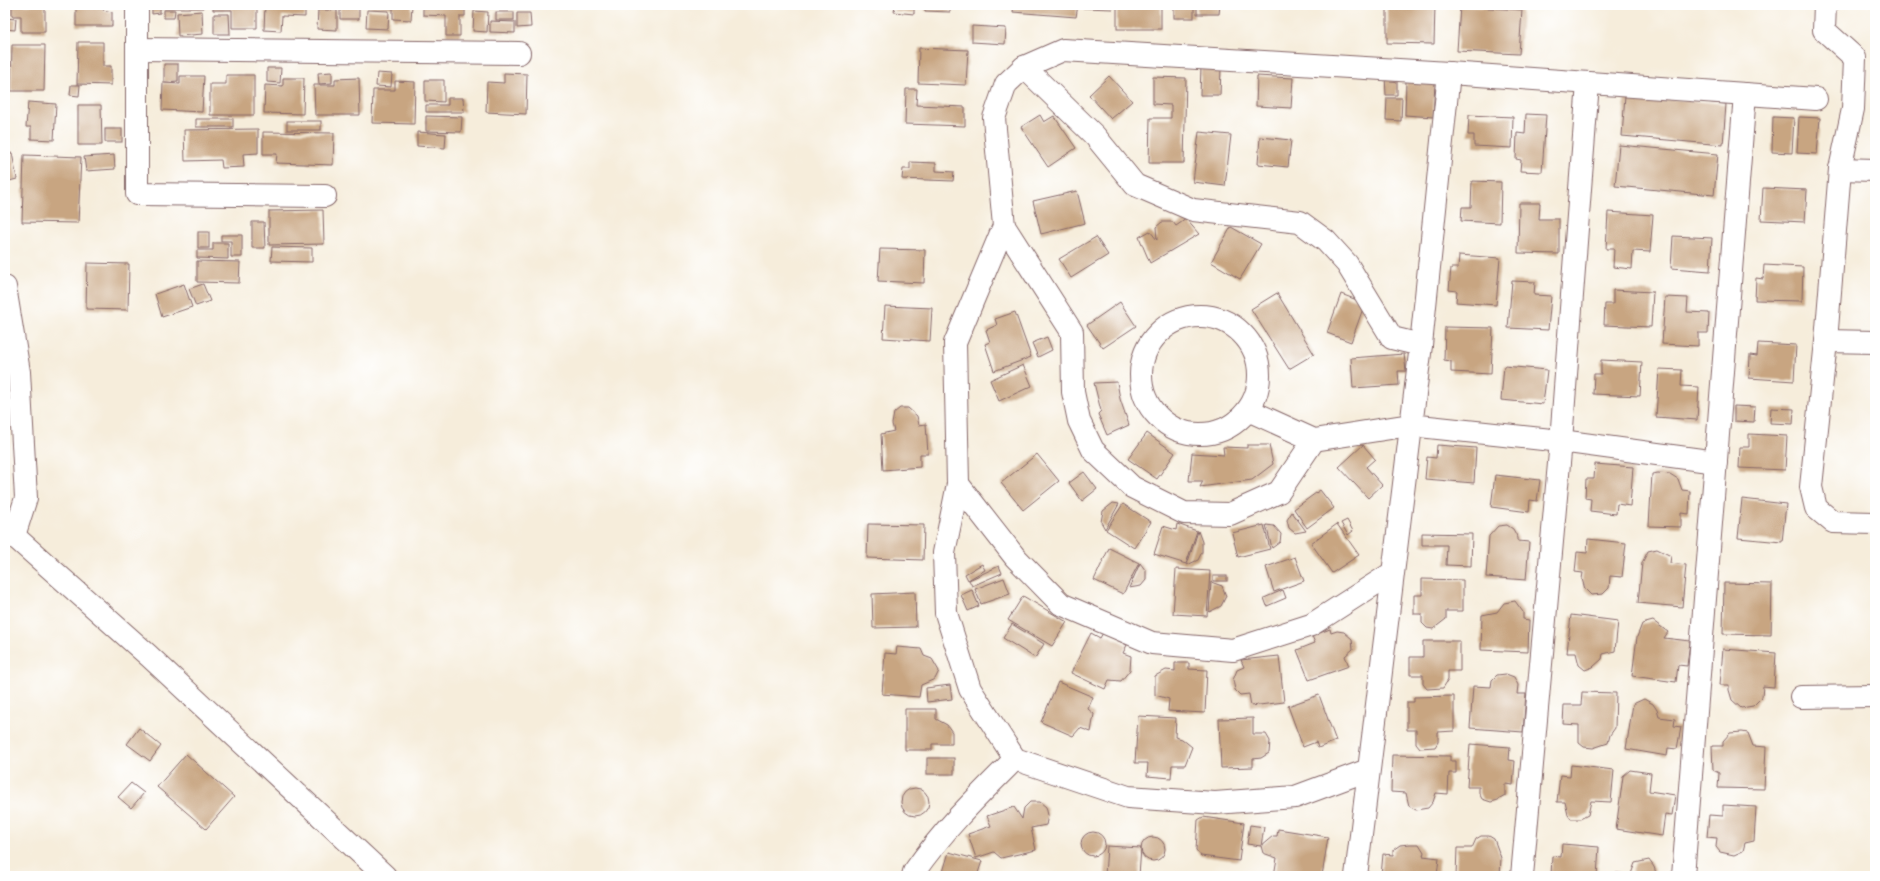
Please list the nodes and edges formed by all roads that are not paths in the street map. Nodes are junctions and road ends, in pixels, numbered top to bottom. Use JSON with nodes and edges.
{"nodes":[{"id":1,"x":137,"y":5,"type":"edge"},
{"id":2,"x":1825,"y":5,"type":"edge"},
{"id":3,"x":137,"y":49,"type":"junction"},
{"id":4,"x":519,"y":53,"type":"dead end"},
{"id":5,"x":1024,"y":67,"type":"junction"},
{"id":6,"x":1449,"y":73,"type":"junction"},
{"id":7,"x":1588,"y":83,"type":"junction"},
{"id":8,"x":1745,"y":94,"type":"junction"},
{"id":9,"x":1816,"y":99,"type":"dead end"},
{"id":10,"x":1840,"y":169,"type":"junction"},
{"id":11,"x":1875,"y":170,"type":"edge"},
{"id":12,"x":326,"y":196,"type":"dead end"},
{"id":13,"x":1004,"y":226,"type":"junction"},
{"id":14,"x":5,"y":287,"type":"edge"},
{"id":15,"x":1826,"y":341,"type":"junction"},
{"id":16,"x":1875,"y":342,"type":"edge"},
{"id":17,"x":1420,"y":345,"type":"junction"},
{"id":18,"x":1248,"y":410,"type":"junction"},
{"id":19,"x":1410,"y":424,"type":"junction"},
{"id":20,"x":1314,"y":440,"type":"junction"},
{"id":21,"x":1561,"y":441,"type":"junction"},
{"id":22,"x":1716,"y":462,"type":"junction"},
{"id":23,"x":958,"y":484,"type":"junction"},
{"id":24,"x":1875,"y":523,"type":"edge"},
{"id":25,"x":9,"y":534,"type":"edge"},
{"id":26,"x":1392,"y":573,"type":"junction"},
{"id":27,"x":1875,"y":696,"type":"edge"},
{"id":28,"x":1801,"y":697,"type":"dead end"},
{"id":29,"x":1015,"y":759,"type":"junction"},
{"id":30,"x":1368,"y":770,"type":"junction"},
{"id":31,"x":385,"y":876,"type":"edge"},
{"id":32,"x":913,"y":876,"type":"edge"},
{"id":33,"x":1356,"y":876,"type":"edge"},
{"id":34,"x":1522,"y":876,"type":"edge"},
{"id":35,"x":1683,"y":876,"type":"edge"}],
"edges":[{"from":1,"to":3,"type":"street"},
{"from":2,"to":10,"type":"street"},
{"from":3,"to":4,"type":"street"},
{"from":3,"to":12,"type":"street"},
{"from":5,"to":6,"type":"street"},
{"from":5,"to":13,"type":"street"},
{"from":5,"to":17,"type":"street"},
{"from":6,"to":7,"type":"street"},
{"from":6,"to":17,"type":"street"},
{"from":7,"to":8,"type":"street"},
{"from":7,"to":21,"type":"street"},
{"from":8,"to":9,"type":"street"},
{"from":8,"to":22,"type":"street"},
{"from":10,"to":11,"type":"street"},
{"from":10,"to":15,"type":"street"},
{"from":13,"to":20,"type":"street"},
{"from":13,"to":23,"type":"street"},
{"from":14,"to":25,"type":"street"},
{"from":15,"to":16,"type":"street"},
{"from":15,"to":24,"type":"street"},
{"from":17,"to":19,"type":"street"},
{"from":18,"to":18,"type":"street"},
{"from":18,"to":20,"type":"street"},
{"from":19,"to":20,"type":"street"},
{"from":19,"to":21,"type":"street"},
{"from":19,"to":26,"type":"street"},
{"from":21,"to":22,"type":"street"},
{"from":21,"to":34,"type":"street"},
{"from":22,"to":35,"type":"street"},
{"from":23,"to":26,"type":"street"},
{"from":23,"to":29,"type":"street"},
{"from":25,"to":31,"type":"street"},
{"from":26,"to":30,"type":"street"},
{"from":27,"to":28,"type":"street"},
{"from":29,"to":30,"type":"street"},
{"from":29,"to":32,"type":"street"},
{"from":30,"to":33,"type":"street"}]}
